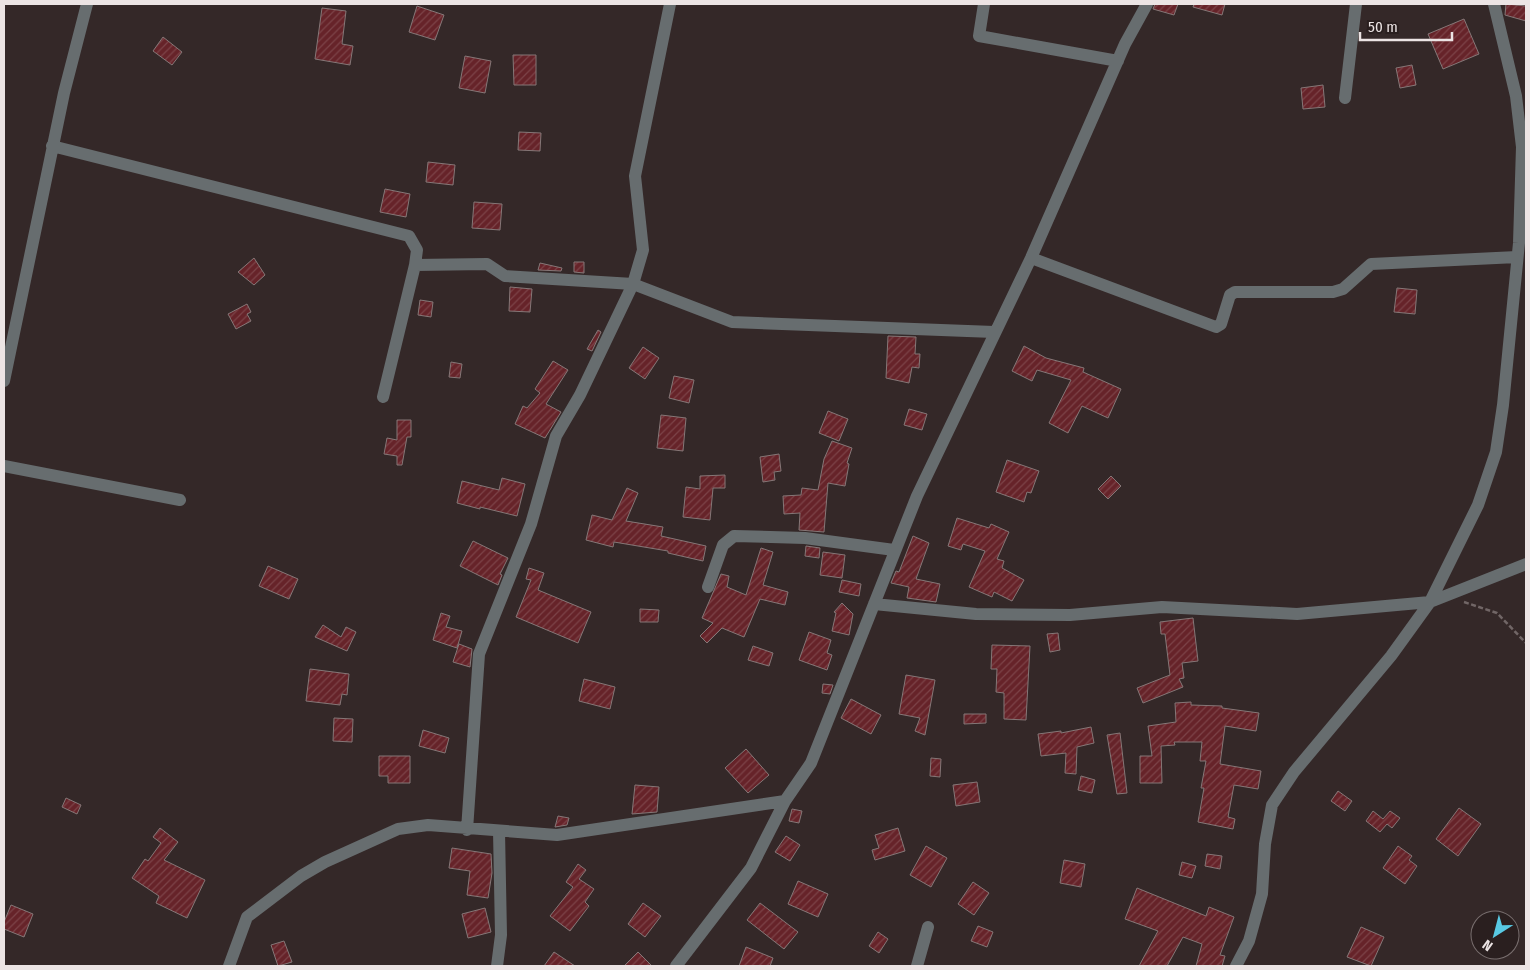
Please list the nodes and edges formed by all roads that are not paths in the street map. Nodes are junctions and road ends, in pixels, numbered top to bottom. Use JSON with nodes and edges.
{"nodes":[{"id":1,"x":88,"y":4,"type":"edge"},
{"id":2,"x":670,"y":4,"type":"edge"},
{"id":3,"x":984,"y":4,"type":"edge"},
{"id":4,"x":1147,"y":4,"type":"edge"},
{"id":5,"x":1356,"y":4,"type":"edge"},
{"id":6,"x":1494,"y":4,"type":"edge"},
{"id":7,"x":1118,"y":61,"type":"junction"},
{"id":8,"x":1346,"y":98,"type":"dead end"},
{"id":9,"x":52,"y":146,"type":"junction"},
{"id":10,"x":1523,"y":242,"type":"edge"},
{"id":11,"x":1518,"y":257,"type":"junction"},
{"id":12,"x":1031,"y":258,"type":"junction"},
{"id":13,"x":415,"y":265,"type":"junction"},
{"id":14,"x":633,"y":284,"type":"junction"},
{"id":15,"x":994,"y":332,"type":"junction"},
{"id":16,"x":4,"y":381,"type":"edge"},
{"id":17,"x":382,"y":397,"type":"dead end"},
{"id":18,"x":4,"y":466,"type":"edge"},
{"id":19,"x":180,"y":500,"type":"dead end"},
{"id":20,"x":894,"y":550,"type":"junction"},
{"id":21,"x":1526,"y":564,"type":"edge"},
{"id":22,"x":708,"y":587,"type":"dead end"},
{"id":23,"x":1430,"y":602,"type":"junction"},
{"id":24,"x":874,"y":604,"type":"junction"},
{"id":25,"x":786,"y":801,"type":"junction"},
{"id":26,"x":467,"y":830,"type":"junction"},
{"id":27,"x":499,"y":832,"type":"junction"},
{"id":28,"x":928,"y":927,"type":"dead end"},
{"id":29,"x":229,"y":966,"type":"edge"},
{"id":30,"x":496,"y":966,"type":"edge"},
{"id":31,"x":676,"y":966,"type":"edge"},
{"id":32,"x":917,"y":966,"type":"edge"},
{"id":33,"x":1236,"y":966,"type":"edge"}],
"edges":[{"from":1,"to":9,"type":"street"},
{"from":2,"to":14,"type":"street"},
{"from":3,"to":7,"type":"street"},
{"from":4,"to":7,"type":"street"},
{"from":5,"to":8,"type":"street"},
{"from":6,"to":10,"type":"street"},
{"from":7,"to":12,"type":"street"},
{"from":9,"to":13,"type":"street"},
{"from":9,"to":16,"type":"street"},
{"from":10,"to":11,"type":"street"},
{"from":11,"to":12,"type":"street"},
{"from":11,"to":23,"type":"street"},
{"from":12,"to":15,"type":"street"},
{"from":13,"to":14,"type":"street"},
{"from":13,"to":17,"type":"street"},
{"from":14,"to":15,"type":"street"},
{"from":14,"to":26,"type":"street"},
{"from":15,"to":20,"type":"street"},
{"from":18,"to":19,"type":"street"},
{"from":20,"to":22,"type":"street"},
{"from":20,"to":24,"type":"street"},
{"from":21,"to":23,"type":"street"},
{"from":23,"to":24,"type":"street"},
{"from":23,"to":33,"type":"street"},
{"from":24,"to":25,"type":"street"},
{"from":25,"to":27,"type":"street"},
{"from":25,"to":31,"type":"street"},
{"from":26,"to":27,"type":"street"},
{"from":26,"to":29,"type":"street"},
{"from":27,"to":30,"type":"street"},
{"from":28,"to":32,"type":"street"}]}
